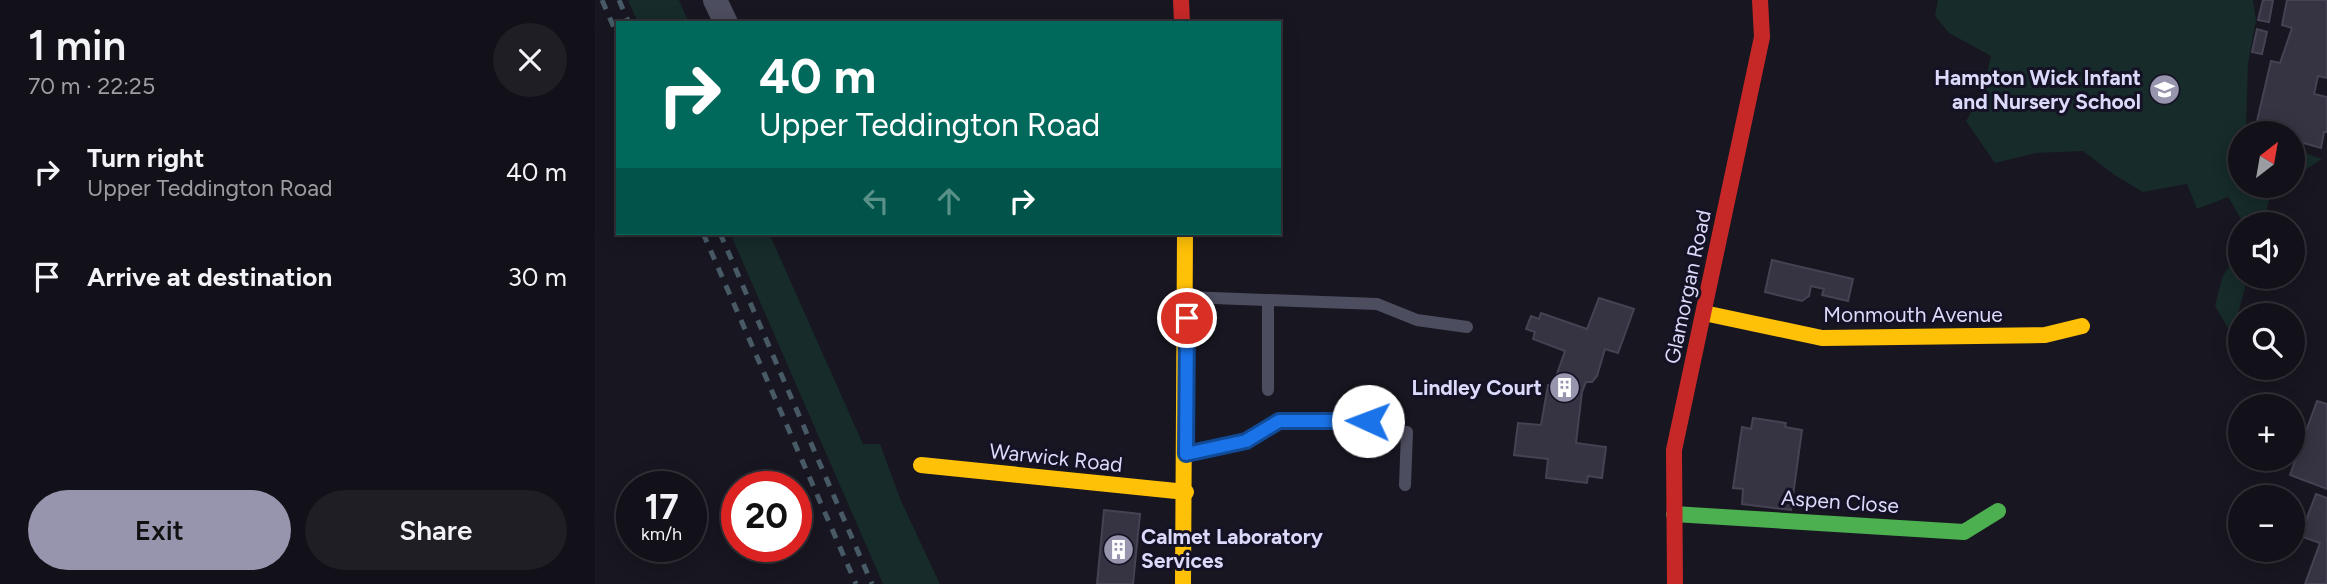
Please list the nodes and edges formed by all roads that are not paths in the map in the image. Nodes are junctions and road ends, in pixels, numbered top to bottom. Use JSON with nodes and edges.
{"nodes":[{"id":1,"x":715,"y":0,"type":"edge"},
{"id":2,"x":1181,"y":0,"type":"edge"},
{"id":3,"x":1760,"y":0,"type":"edge"},
{"id":4,"x":725,"y":21,"type":"edge"},
{"id":5,"x":1182,"y":21,"type":"edge"},
{"id":6,"x":1185,"y":235,"type":"edge"},
{"id":7,"x":1187,"y":297,"type":"junction"},
{"id":8,"x":1268,"y":300,"type":"junction"},
{"id":9,"x":1704,"y":313,"type":"junction"},
{"id":10,"x":2082,"y":326,"type":"dead end"},
{"id":11,"x":1467,"y":327,"type":"dead end"},
{"id":12,"x":1268,"y":390,"type":"dead end"},
{"id":13,"x":1186,"y":454,"type":"junction"},
{"id":14,"x":921,"y":465,"type":"dead end"},
{"id":15,"x":1405,"y":485,"type":"dead end"},
{"id":16,"x":1186,"y":492,"type":"junction"},
{"id":17,"x":1998,"y":511,"type":"dead end"},
{"id":18,"x":1674,"y":514,"type":"junction"},
{"id":19,"x":1183,"y":584,"type":"edge"},
{"id":20,"x":1675,"y":584,"type":"edge"}],
"edges":[{"from":1,"to":4,"type":"street"},
{"from":2,"to":5,"type":"street"},
{"from":3,"to":9,"type":"street","name":"Glamorgan Road"},
{"from":6,"to":7,"type":"street"},
{"from":7,"to":8,"type":"lane"},
{"from":7,"to":13,"type":"street"},
{"from":8,"to":11,"type":"lane"},
{"from":8,"to":12,"type":"lane"},
{"from":9,"to":10,"type":"street","name":"Monmouth Avenue"},
{"from":9,"to":18,"type":"street","name":"Glamorgan Road"},
{"from":13,"to":15,"type":"lane"},
{"from":13,"to":16,"type":"street"},
{"from":14,"to":16,"type":"street","name":"Warwick Road"},
{"from":16,"to":19,"type":"street"},
{"from":17,"to":18,"type":"street","name":"Aspen Close"},
{"from":18,"to":20,"type":"street","name":"Glamorgan Road"}]}
